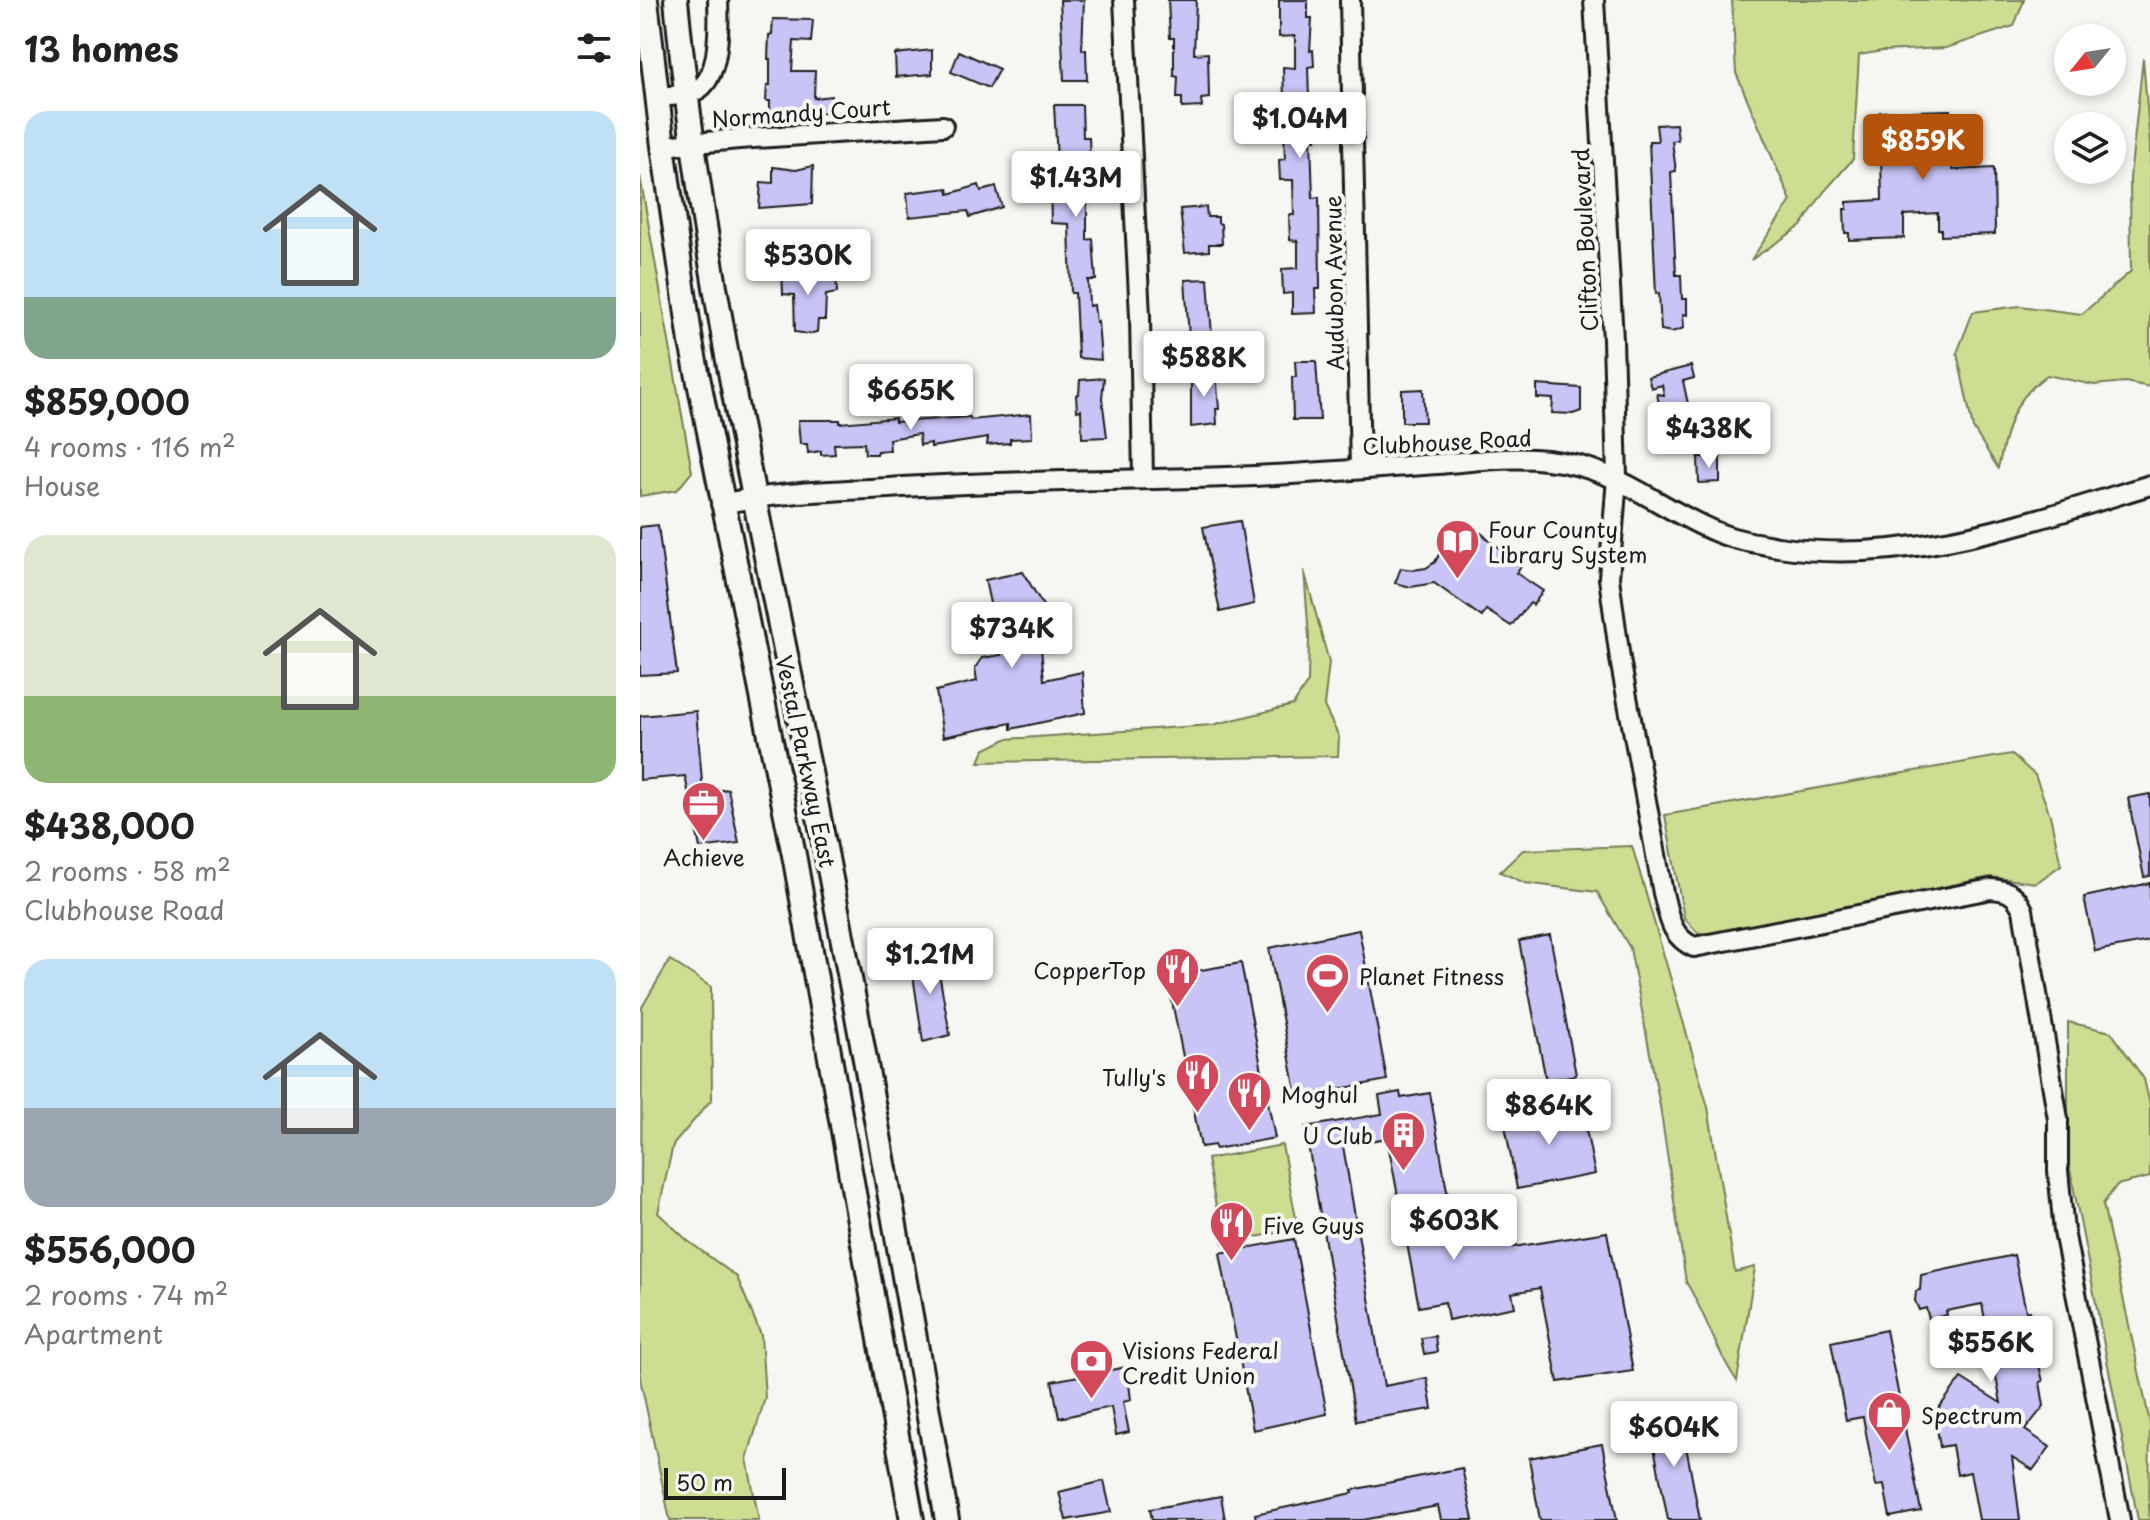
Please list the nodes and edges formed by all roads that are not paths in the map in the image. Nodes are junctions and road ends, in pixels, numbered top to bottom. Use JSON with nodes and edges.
{"nodes":[{"id":1,"x":646,"y":0,"type":"edge"},
{"id":2,"x":676,"y":0,"type":"edge"},
{"id":3,"x":718,"y":0,"type":"edge"},
{"id":4,"x":1124,"y":0,"type":"edge"},
{"id":5,"x":1350,"y":0,"type":"edge"},
{"id":6,"x":1594,"y":0,"type":"edge"},
{"id":7,"x":686,"y":93,"type":"junction"},
{"id":8,"x":657,"y":97,"type":"junction"},
{"id":9,"x":943,"y":126,"type":"dead end"},
{"id":10,"x":693,"y":144,"type":"junction"},
{"id":11,"x":663,"y":146,"type":"junction"},
{"id":12,"x":1360,"y":469,"type":"junction"},
{"id":13,"x":1143,"y":478,"type":"junction"},
{"id":14,"x":1617,"y":478,"type":"junction"},
{"id":15,"x":2150,"y":485,"type":"edge"},
{"id":16,"x":752,"y":497,"type":"junction"},
{"id":17,"x":721,"y":504,"type":"junction"},
{"id":18,"x":912,"y":1520,"type":"edge"},
{"id":19,"x":947,"y":1520,"type":"edge"},
{"id":20,"x":2120,"y":1520,"type":"edge"}],
"edges":[{"from":1,"to":8,"type":"main road","name":"Vestal Parkway East"},
{"from":2,"to":7,"type":"main road","name":"Vestal Parkway East"},
{"from":3,"to":7,"type":"street"},
{"from":4,"to":13,"type":"street"},
{"from":5,"to":12,"type":"street","name":"Audubon Avenue"},
{"from":6,"to":14,"type":"street","name":"Clifton Boulevard"},
{"from":7,"to":8,"type":"street"},
{"from":7,"to":10,"type":"main road","name":"Vestal Parkway East"},
{"from":8,"to":11,"type":"main road","name":"Vestal Parkway East"},
{"from":9,"to":10,"type":"street","name":"Normandy Court"},
{"from":10,"to":11,"type":"street","name":"Normandy Court"},
{"from":10,"to":16,"type":"main road","name":"Vestal Parkway East"},
{"from":11,"to":17,"type":"main road","name":"Vestal Parkway East"},
{"from":12,"to":13,"type":"street","name":"Clubhouse Road"},
{"from":12,"to":14,"type":"street","name":"Clubhouse Road"},
{"from":13,"to":16,"type":"street","name":"Clubhouse Road"},
{"from":14,"to":15,"type":"street","name":"Clubhouse Road"},
{"from":14,"to":20,"type":"street","name":"Clifton Boulevard"},
{"from":16,"to":17,"type":"street","name":"Clubhouse Road"},
{"from":16,"to":19,"type":"main road","name":"Vestal Parkway East"},
{"from":17,"to":18,"type":"main road","name":"Vestal Parkway East"}]}
